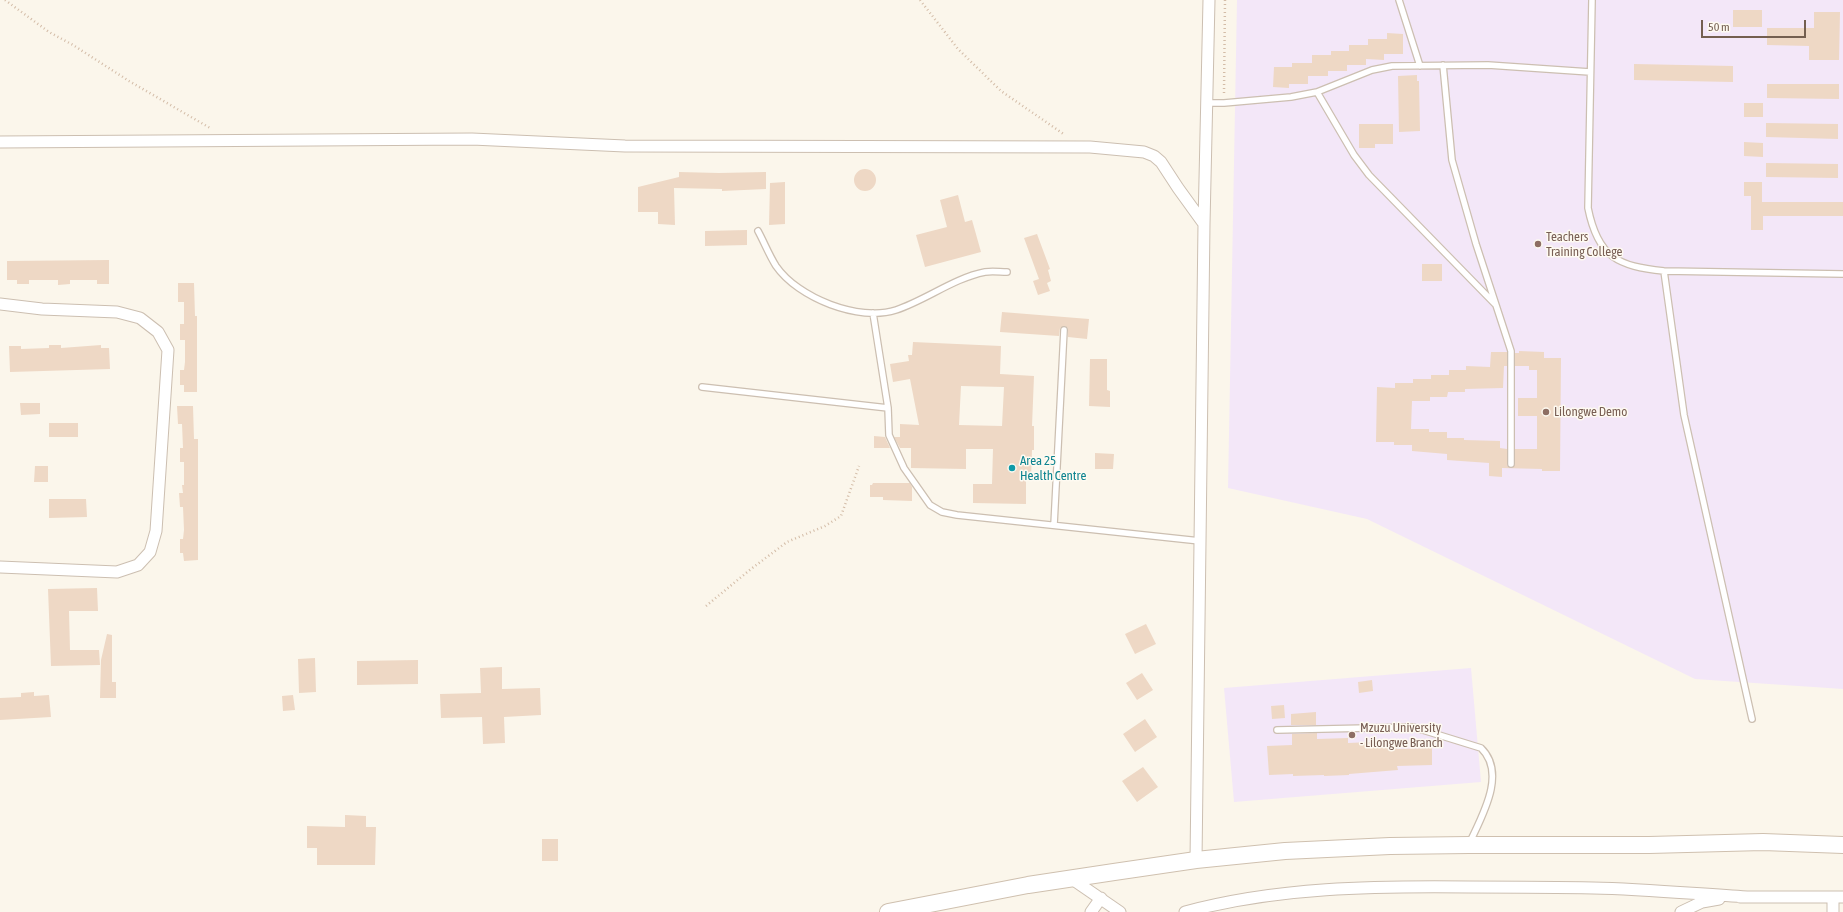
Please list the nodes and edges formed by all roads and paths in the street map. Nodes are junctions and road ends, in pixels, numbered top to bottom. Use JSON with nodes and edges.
{"nodes":[{"id":1,"x":5,"y":0,"type":"edge"},
{"id":2,"x":920,"y":0,"type":"edge"},
{"id":3,"x":1209,"y":0,"type":"edge"},
{"id":4,"x":1225,"y":0,"type":"edge"},
{"id":5,"x":1399,"y":0,"type":"edge"},
{"id":6,"x":1592,"y":0,"type":"edge"},
{"id":7,"x":1420,"y":66,"type":"junction"},
{"id":8,"x":1443,"y":66,"type":"junction"},
{"id":9,"x":1590,"y":72,"type":"junction"},
{"id":10,"x":1318,"y":92,"type":"junction"},
{"id":11,"x":1207,"y":103,"type":"junction"},
{"id":12,"x":1224,"y":103,"type":"junction"},
{"id":13,"x":211,"y":129,"type":"dead end"},
{"id":14,"x":1068,"y":137,"type":"dead end"},
{"id":15,"x":0,"y":142,"type":"edge"},
{"id":16,"x":1204,"y":224,"type":"junction"},
{"id":17,"x":758,"y":230,"type":"dead end"},
{"id":18,"x":1664,"y":271,"type":"junction"},
{"id":19,"x":1007,"y":272,"type":"dead end"},
{"id":20,"x":1843,"y":274,"type":"edge"},
{"id":21,"x":0,"y":304,"type":"edge"},
{"id":22,"x":1496,"y":305,"type":"junction"},
{"id":23,"x":873,"y":313,"type":"junction"},
{"id":24,"x":1064,"y":330,"type":"dead end"},
{"id":25,"x":702,"y":387,"type":"dead end"},
{"id":26,"x":888,"y":408,"type":"junction"},
{"id":27,"x":1511,"y":464,"type":"dead end"},
{"id":28,"x":859,"y":466,"type":"dead end"},
{"id":29,"x":1054,"y":525,"type":"junction"},
{"id":30,"x":1200,"y":541,"type":"junction"},
{"id":31,"x":0,"y":567,"type":"edge"},
{"id":32,"x":706,"y":606,"type":"dead end"},
{"id":33,"x":1752,"y":719,"type":"dead end"},
{"id":34,"x":1277,"y":730,"type":"dead end"},
{"id":35,"x":1469,"y":844,"type":"junction"},
{"id":36,"x":1843,"y":846,"type":"edge"},
{"id":37,"x":1196,"y":860,"type":"junction"},
{"id":38,"x":1072,"y":879,"type":"junction"},
{"id":39,"x":1747,"y":896,"type":"junction"},
{"id":40,"x":1838,"y":897,"type":"edge"},
{"id":41,"x":1101,"y":898,"type":"junction"},
{"id":42,"x":924,"y":908,"type":"edge"},
{"id":43,"x":888,"y":912,"type":"edge"},
{"id":44,"x":1091,"y":912,"type":"edge"},
{"id":45,"x":1120,"y":912,"type":"edge"},
{"id":46,"x":1185,"y":912,"type":"edge"},
{"id":47,"x":1681,"y":912,"type":"edge"},
{"id":48,"x":1833,"y":912,"type":"edge"}],
"edges":[{"from":1,"to":13,"type":"path"},
{"from":2,"to":14,"type":"path"},
{"from":3,"to":11,"type":"street"},
{"from":4,"to":12,"type":"path"},
{"from":5,"to":7,"type":"lane"},
{"from":6,"to":9,"type":"lane"},
{"from":7,"to":8,"type":"lane"},
{"from":7,"to":10,"type":"lane"},
{"from":8,"to":9,"type":"lane"},
{"from":8,"to":22,"type":"lane"},
{"from":9,"to":18,"type":"lane"},
{"from":10,"to":12,"type":"lane"},
{"from":10,"to":22,"type":"lane"},
{"from":11,"to":12,"type":"lane"},
{"from":11,"to":16,"type":"street"},
{"from":15,"to":16,"type":"street"},
{"from":16,"to":30,"type":"street"},
{"from":17,"to":23,"type":"lane"},
{"from":18,"to":20,"type":"lane"},
{"from":18,"to":33,"type":"lane"},
{"from":19,"to":23,"type":"lane"},
{"from":21,"to":31,"type":"street"},
{"from":22,"to":27,"type":"lane"},
{"from":23,"to":26,"type":"lane"},
{"from":24,"to":29,"type":"lane"},
{"from":25,"to":26,"type":"lane"},
{"from":26,"to":29,"type":"lane"},
{"from":28,"to":32,"type":"path"},
{"from":29,"to":30,"type":"lane"},
{"from":30,"to":37,"type":"street"},
{"from":34,"to":35,"type":"lane"},
{"from":35,"to":36,"type":"main road"},
{"from":35,"to":37,"type":"main road"},
{"from":37,"to":38,"type":"main road"},
{"from":38,"to":41,"type":"street"},
{"from":38,"to":42,"type":"main road"},
{"from":39,"to":40,"type":"street"},
{"from":39,"to":46,"type":"street"},
{"from":39,"to":47,"type":"street"},
{"from":40,"to":48,"type":"street"},
{"from":41,"to":44,"type":"street"},
{"from":41,"to":45,"type":"street"},
{"from":42,"to":43,"type":"main road"}]}
